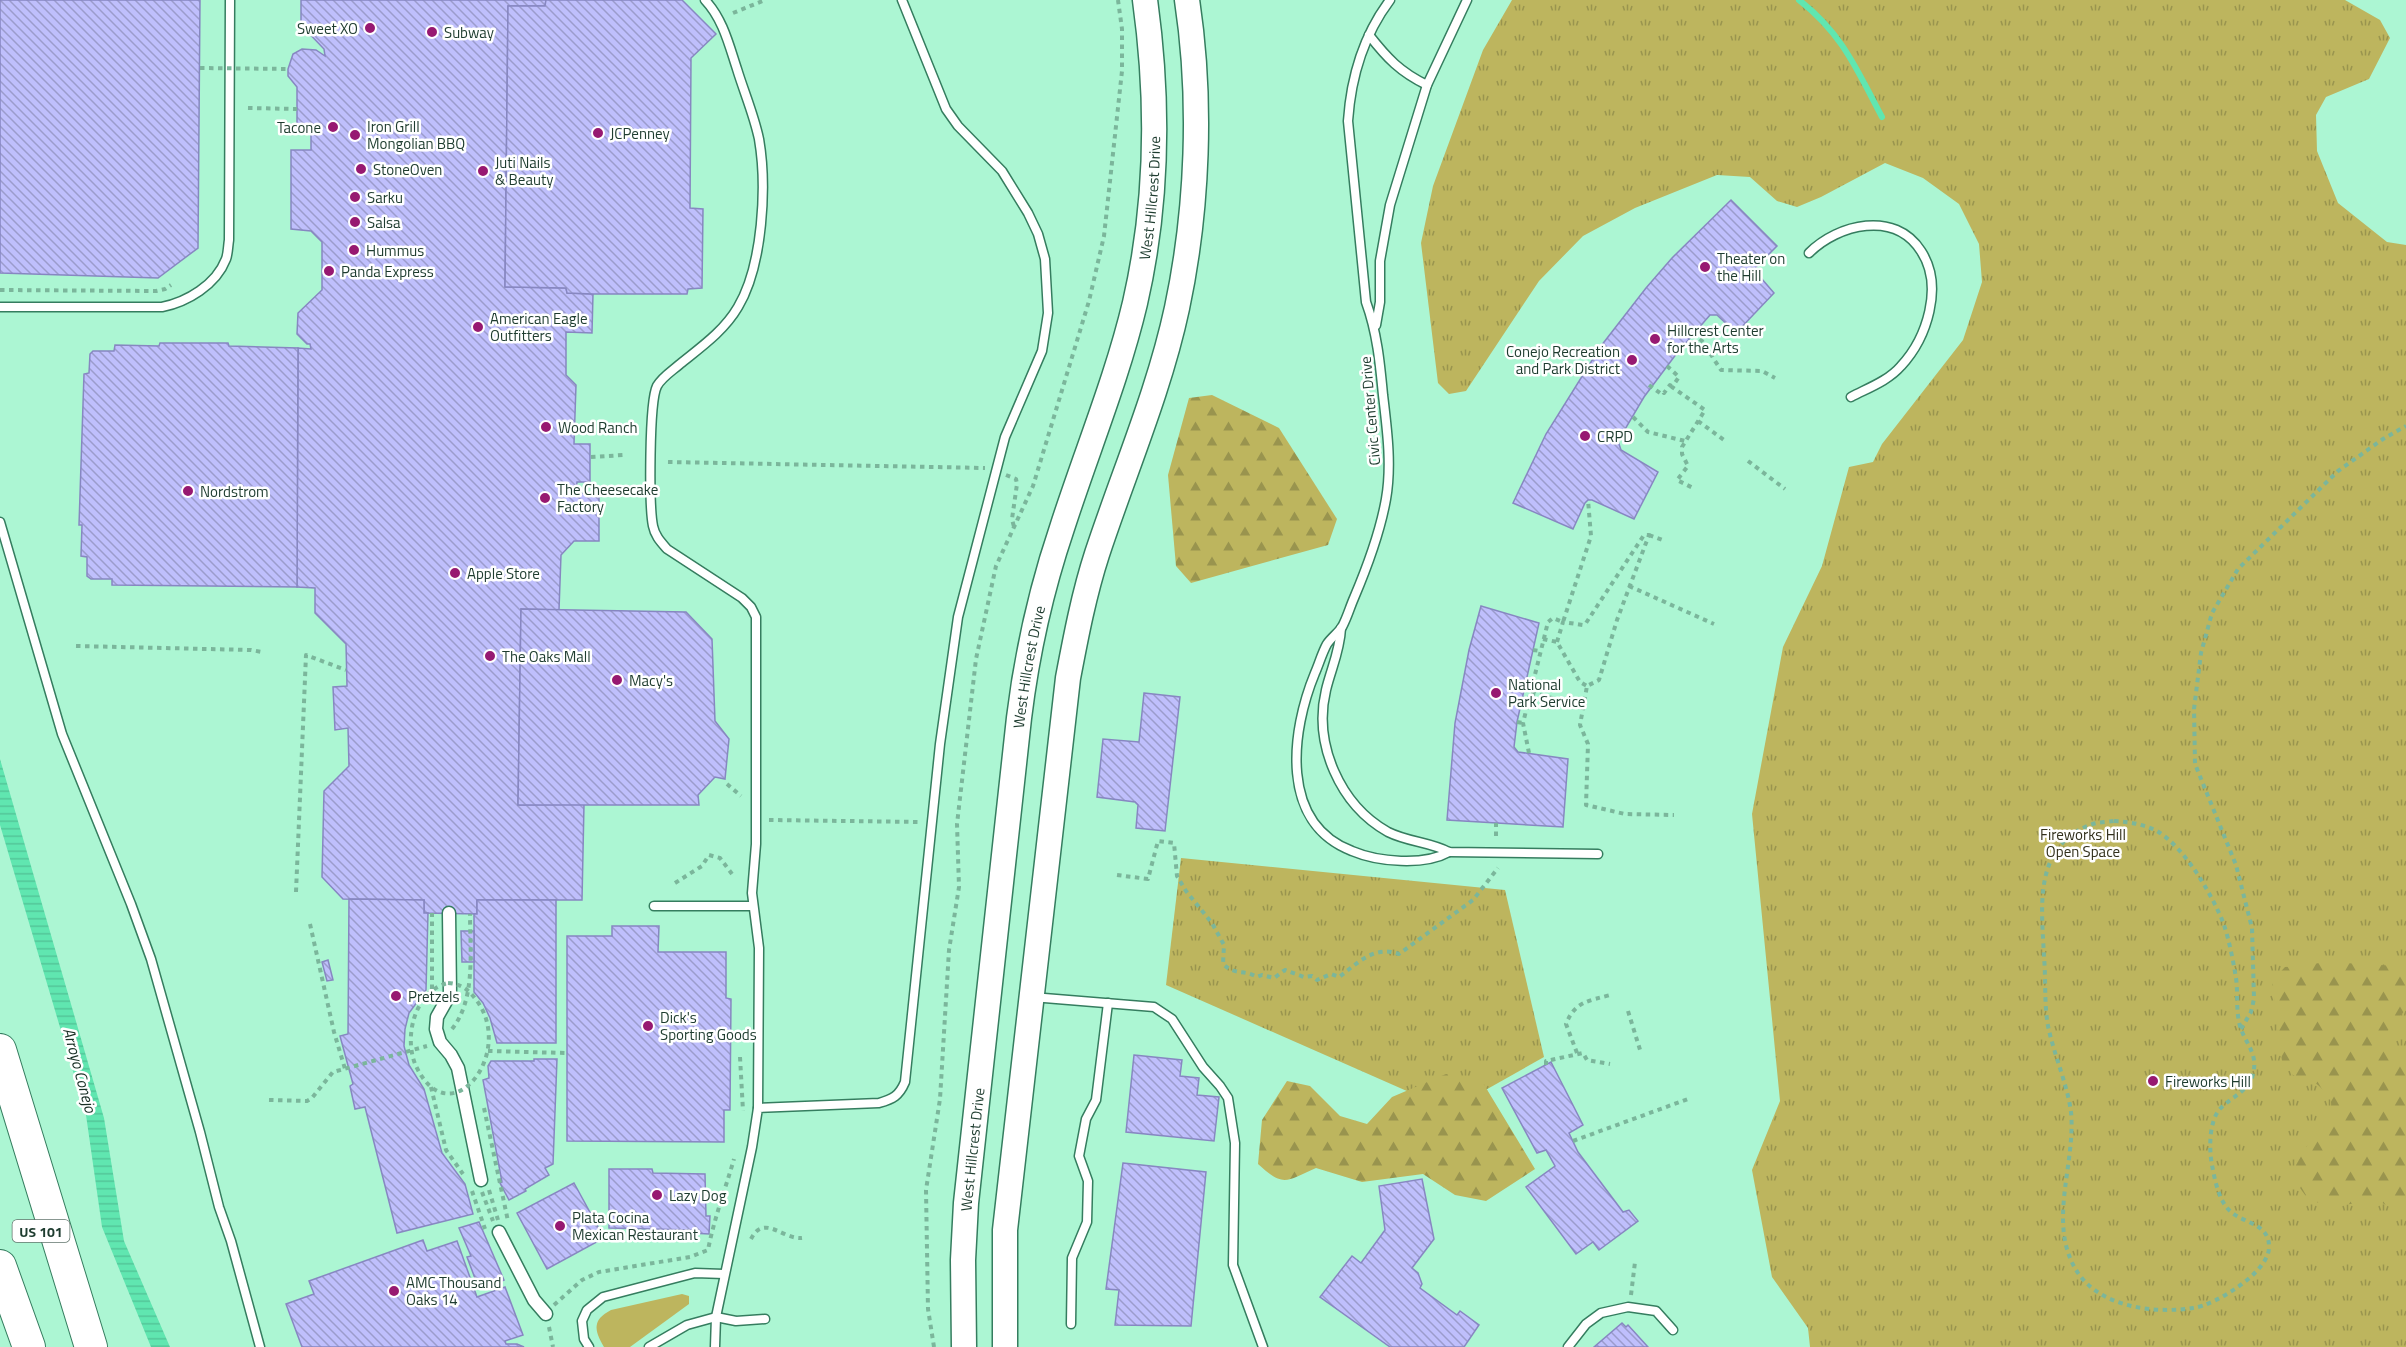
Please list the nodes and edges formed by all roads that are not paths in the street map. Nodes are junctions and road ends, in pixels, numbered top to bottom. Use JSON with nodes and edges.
{"nodes":[{"id":1,"x":230,"y":0,"type":"edge"},
{"id":2,"x":705,"y":0,"type":"edge"},
{"id":3,"x":902,"y":0,"type":"edge"},
{"id":4,"x":1145,"y":0,"type":"edge"},
{"id":5,"x":1186,"y":0,"type":"edge"},
{"id":6,"x":1390,"y":0,"type":"edge"},
{"id":7,"x":1467,"y":0,"type":"edge"},
{"id":8,"x":1369,"y":35,"type":"junction"},
{"id":9,"x":1427,"y":85,"type":"junction"},
{"id":10,"x":1809,"y":253,"type":"dead end"},
{"id":11,"x":0,"y":307,"type":"edge"},
{"id":12,"x":1376,"y":329,"type":"junction"},
{"id":13,"x":1851,"y":398,"type":"dead end"},
{"id":14,"x":0,"y":522,"type":"edge"},
{"id":15,"x":1341,"y":628,"type":"junction"},
{"id":16,"x":1449,"y":852,"type":"junction"},
{"id":17,"x":1598,"y":854,"type":"dead end"},
{"id":18,"x":654,"y":906,"type":"dead end"},
{"id":19,"x":753,"y":906,"type":"junction"},
{"id":20,"x":449,"y":913,"type":"dead end"},
{"id":21,"x":1032,"y":997,"type":"junction"},
{"id":22,"x":1108,"y":1003,"type":"junction"},
{"id":23,"x":0,"y":1050,"type":"edge"},
{"id":24,"x":758,"y":1108,"type":"junction"},
{"id":25,"x":0,"y":1116,"type":"edge"},
{"id":26,"x":481,"y":1180,"type":"road end"},
{"id":27,"x":499,"y":1232,"type":"road end"},
{"id":28,"x":0,"y":1266,"type":"edge"},
{"id":29,"x":724,"y":1274,"type":"junction"},
{"id":30,"x":0,"y":1300,"type":"edge"},
{"id":31,"x":546,"y":1314,"type":"dead end"},
{"id":32,"x":716,"y":1317,"type":"junction"},
{"id":33,"x":765,"y":1319,"type":"dead end"},
{"id":34,"x":1071,"y":1324,"type":"dead end"},
{"id":35,"x":1673,"y":1330,"type":"dead end"},
{"id":36,"x":22,"y":1347,"type":"edge"},
{"id":37,"x":29,"y":1347,"type":"edge"},
{"id":38,"x":82,"y":1347,"type":"edge"},
{"id":39,"x":91,"y":1347,"type":"edge"},
{"id":40,"x":260,"y":1347,"type":"edge"},
{"id":41,"x":590,"y":1347,"type":"edge"},
{"id":42,"x":649,"y":1347,"type":"edge"},
{"id":43,"x":715,"y":1347,"type":"edge"},
{"id":44,"x":964,"y":1347,"type":"edge"},
{"id":45,"x":1005,"y":1347,"type":"edge"},
{"id":46,"x":1263,"y":1347,"type":"edge"},
{"id":47,"x":1569,"y":1347,"type":"edge"}],
"edges":[{"from":1,"to":11,"type":"lane"},
{"from":2,"to":19,"type":"lane"},
{"from":3,"to":24,"type":"lane"},
{"from":4,"to":44,"type":"main road","name":"West Hillcrest Drive"},
{"from":5,"to":21,"type":"main road"},
{"from":6,"to":8,"type":"lane","name":"Civic Center Drive"},
{"from":7,"to":9,"type":"lane","name":"Civic Center Drive"},
{"from":8,"to":9,"type":"lane"},
{"from":8,"to":12,"type":"lane","name":"Civic Center Drive"},
{"from":9,"to":12,"type":"lane","name":"Civic Center Drive"},
{"from":10,"to":13,"type":"lane"},
{"from":12,"to":15,"type":"lane","name":"Civic Center Drive"},
{"from":14,"to":40,"type":"lane"},
{"from":15,"to":16,"type":"lane","name":"Civic Center Drive"},
{"from":15,"to":16,"type":"lane","name":"Civic Center Drive"},
{"from":16,"to":17,"type":"lane","name":"Civic Center Drive"},
{"from":18,"to":19,"type":"lane"},
{"from":19,"to":24,"type":"lane"},
{"from":20,"to":26,"type":"street"},
{"from":21,"to":22,"type":"lane"},
{"from":21,"to":45,"type":"main road"},
{"from":22,"to":34,"type":"lane"},
{"from":22,"to":46,"type":"lane"},
{"from":23,"to":39,"type":"highway"},
{"from":24,"to":29,"type":"lane"},
{"from":25,"to":38,"type":"highway","number":"US 101"},
{"from":27,"to":31,"type":"street"},
{"from":28,"to":37,"type":"highway"},
{"from":29,"to":32,"type":"lane"},
{"from":29,"to":41,"type":"lane"},
{"from":30,"to":36,"type":"highway"},
{"from":32,"to":33,"type":"lane"},
{"from":32,"to":42,"type":"lane"},
{"from":32,"to":43,"type":"lane"},
{"from":35,"to":47,"type":"lane"}]}
